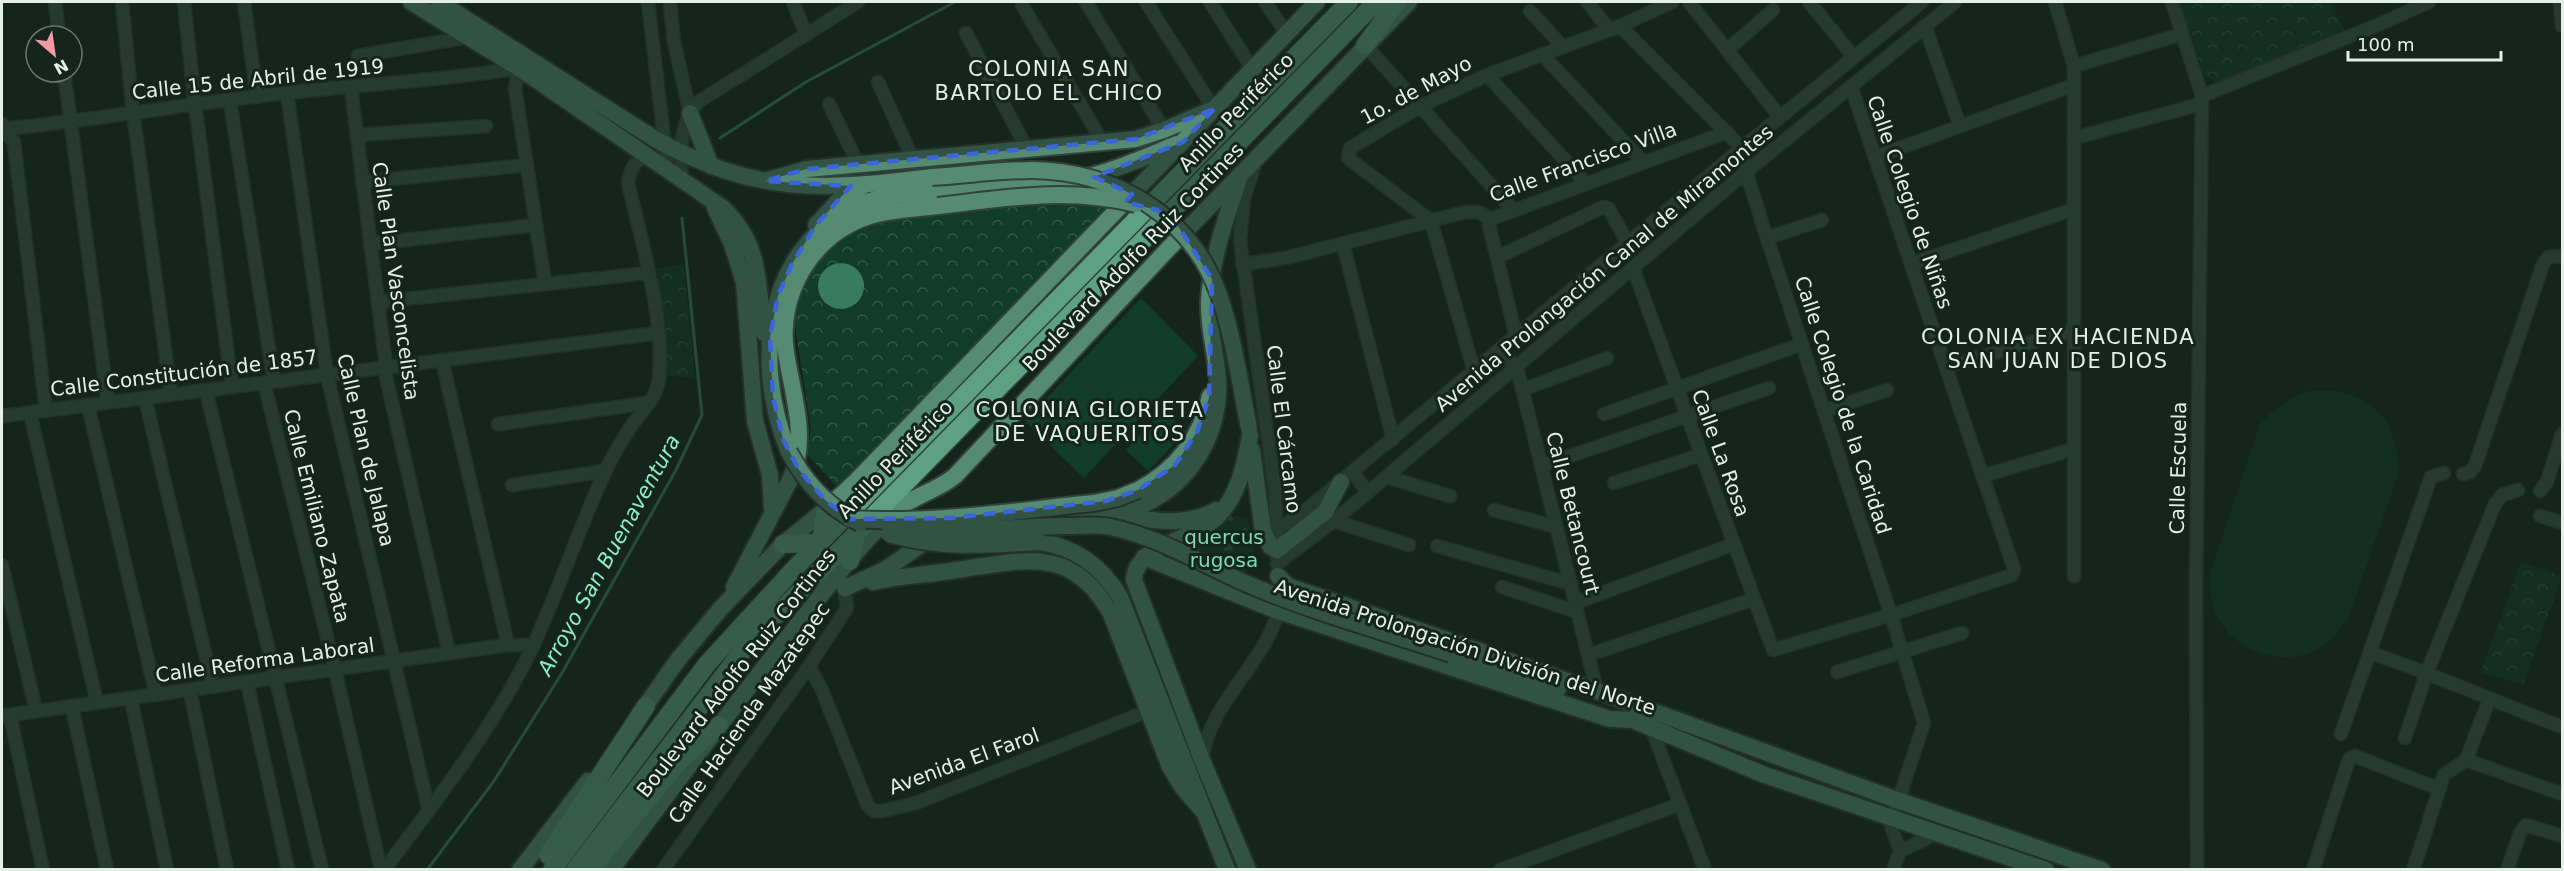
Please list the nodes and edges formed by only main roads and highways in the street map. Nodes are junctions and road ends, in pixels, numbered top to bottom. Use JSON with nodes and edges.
{"nodes":[{"id":1,"x":411,"y":2,"type":"edge"},
{"id":2,"x":439,"y":2,"type":"edge"},
{"id":3,"x":1317,"y":2,"type":"edge"},
{"id":4,"x":1349,"y":2,"type":"edge"},
{"id":5,"x":1376,"y":2,"type":"edge"},
{"id":6,"x":1397,"y":2,"type":"edge"},
{"id":7,"x":1409,"y":2,"type":"edge"},
{"id":8,"x":1365,"y":45,"type":"junction"},
{"id":9,"x":1214,"y":109,"type":"junction"},
{"id":10,"x":690,"y":113,"type":"road end"},
{"id":11,"x":1184,"y":141,"type":"junction"},
{"id":12,"x":711,"y":166,"type":"junction"},
{"id":13,"x":1240,"y":176,"type":"junction"},
{"id":14,"x":765,"y":182,"type":"junction"},
{"id":15,"x":866,"y":185,"type":"junction"},
{"id":16,"x":710,"y":199,"type":"junction"},
{"id":17,"x":1157,"y":210,"type":"junction"},
{"id":18,"x":798,"y":255,"type":"junction"},
{"id":19,"x":1214,"y":352,"type":"junction"},
{"id":20,"x":771,"y":374,"type":"junction"},
{"id":21,"x":1250,"y":432,"type":"junction"},
{"id":22,"x":1347,"y":477,"type":"road end"},
{"id":23,"x":1234,"y":494,"type":"junction"},
{"id":24,"x":826,"y":509,"type":"junction"},
{"id":25,"x":1109,"y":513,"type":"junction"},
{"id":26,"x":771,"y":514,"type":"junction"},
{"id":27,"x":880,"y":523,"type":"junction"},
{"id":28,"x":853,"y":525,"type":"junction"},
{"id":29,"x":820,"y":542,"type":"junction"},
{"id":30,"x":783,"y":544,"type":"junction"},
{"id":31,"x":1144,"y":557,"type":"junction"},
{"id":32,"x":1278,"y":564,"type":"junction"},
{"id":33,"x":845,"y":574,"type":"junction"},
{"id":34,"x":1308,"y":593,"type":"junction"},
{"id":35,"x":721,"y":608,"type":"junction"},
{"id":36,"x":1298,"y":617,"type":"junction"},
{"id":37,"x":646,"y":706,"type":"junction"},
{"id":38,"x":1632,"y":720,"type":"junction"},
{"id":39,"x":719,"y":725,"type":"junction"},
{"id":40,"x":1771,"y":754,"type":"junction"},
{"id":41,"x":1760,"y":773,"type":"junction"},
{"id":42,"x":1202,"y":810,"type":"junction"},
{"id":43,"x":1941,"y":827,"type":"junction"},
{"id":44,"x":1966,"y":833,"type":"junction"},
{"id":45,"x":520,"y":870,"type":"edge"},
{"id":46,"x":540,"y":870,"type":"edge"},
{"id":47,"x":552,"y":870,"type":"edge"},
{"id":48,"x":575,"y":870,"type":"edge"},
{"id":49,"x":590,"y":870,"type":"edge"},
{"id":50,"x":611,"y":870,"type":"edge"},
{"id":51,"x":1227,"y":870,"type":"edge"},
{"id":52,"x":1248,"y":870,"type":"edge"},
{"id":53,"x":2046,"y":870,"type":"edge"},
{"id":54,"x":2102,"y":870,"type":"edge"}],
"edges":[{"from":1,"to":16,"type":"main road"},
{"from":2,"to":12,"type":"main road"},
{"from":3,"to":9,"type":"main road","name":"Boulevard Adolfo Ruiz Cortines"},
{"from":4,"to":29,"type":"highway","name":"Anillo Periférico"},
{"from":5,"to":28,"type":"highway","name":"Anillo Periférico"},
{"from":6,"to":8,"type":"highway"},
{"from":7,"to":8,"type":"main road","name":"Boulevard Adolfo Ruiz Cortines"},
{"from":8,"to":13,"type":"main road","name":"Boulevard Adolfo Ruiz Cortines"},
{"from":9,"to":11,"type":"main road","name":"Boulevard Adolfo Ruiz Cortines"},
{"from":9,"to":14,"type":"main road"},
{"from":10,"to":12,"type":"main road"},
{"from":11,"to":18,"type":"main road"},
{"from":11,"to":24,"type":"main road","name":"Boulevard Adolfo Ruiz Cortines"},
{"from":12,"to":14,"type":"main road"},
{"from":13,"to":19,"type":"main road"},
{"from":13,"to":27,"type":"main road","name":"Boulevard Adolfo Ruiz Cortines"},
{"from":14,"to":15,"type":"main road"},
{"from":15,"to":17,"type":"main road","bridge":true},
{"from":15,"to":18,"type":"main road"},
{"from":16,"to":20,"type":"main road"},
{"from":16,"to":26,"type":"main road"},
{"from":17,"to":21,"type":"main road","bridge":true},
{"from":17,"to":26,"type":"main road","bridge":true},
{"from":18,"to":20,"type":"main road"},
{"from":19,"to":25,"type":"main road"},
{"from":19,"to":27,"type":"main road","bridge":true},
{"from":20,"to":28,"type":"main road","bridge":true},
{"from":21,"to":23,"type":"main road"},
{"from":21,"to":32,"type":"main road"},
{"from":22,"to":32,"type":"main road"},
{"from":23,"to":25,"type":"main road"},
{"from":23,"to":31,"type":"main road"},
{"from":24,"to":29,"type":"highway"},
{"from":24,"to":30,"type":"main road","name":"Boulevard Adolfo Ruiz Cortines"},
{"from":25,"to":33,"type":"main road"},
{"from":26,"to":35,"type":"main road"},
{"from":27,"to":28,"type":"highway"},
{"from":27,"to":33,"type":"main road","name":"Boulevard Adolfo Ruiz Cortines"},
{"from":27,"to":38,"type":"main road","bridge":true},
{"from":28,"to":33,"type":"highway"},
{"from":28,"to":42,"type":"main road","bridge":true},
{"from":28,"to":48,"type":"highway","name":"Anillo Periférico"},
{"from":29,"to":30,"type":"highway"},
{"from":29,"to":47,"type":"highway","name":"Anillo Periférico"},
{"from":30,"to":35,"type":"main road","name":"Boulevard Adolfo Ruiz Cortines"},
{"from":31,"to":36,"type":"main road","name":"Avenida Prolongación División del Norte"},
{"from":31,"to":52,"type":"main road"},
{"from":32,"to":34,"type":"main road","name":"Avenida Prolongación División del Norte"},
{"from":33,"to":39,"type":"main road","name":"Boulevard Adolfo Ruiz Cortines"},
{"from":33,"to":42,"type":"main road"},
{"from":34,"to":36,"type":"main road"},
{"from":34,"to":40,"type":"main road","name":"Avenida Prolongación División del Norte"},
{"from":35,"to":37,"type":"main road","name":"Boulevard Adolfo Ruiz Cortines"},
{"from":36,"to":38,"type":"main road","name":"Avenida Prolongación División del Norte"},
{"from":37,"to":45,"type":"main road","name":"Boulevard Adolfo Ruiz Cortines"},
{"from":37,"to":46,"type":"highway"},
{"from":38,"to":41,"type":"main road","name":"Avenida Prolongación División del Norte"},
{"from":39,"to":49,"type":"highway"},
{"from":39,"to":50,"type":"main road","name":"Boulevard Adolfo Ruiz Cortines"},
{"from":40,"to":41,"type":"main road"},
{"from":40,"to":43,"type":"main road","name":"Avenida Prolongación División del Norte"},
{"from":41,"to":43,"type":"main road","name":"Avenida Prolongación División del Norte"},
{"from":42,"to":51,"type":"main road"},
{"from":43,"to":44,"type":"main road","name":"Avenida Prolongación División del Norte"},
{"from":44,"to":53,"type":"main road","name":"Avenida Prolongación División del Norte"},
{"from":44,"to":54,"type":"main road","name":"Avenida Prolongación División del Norte"}]}
